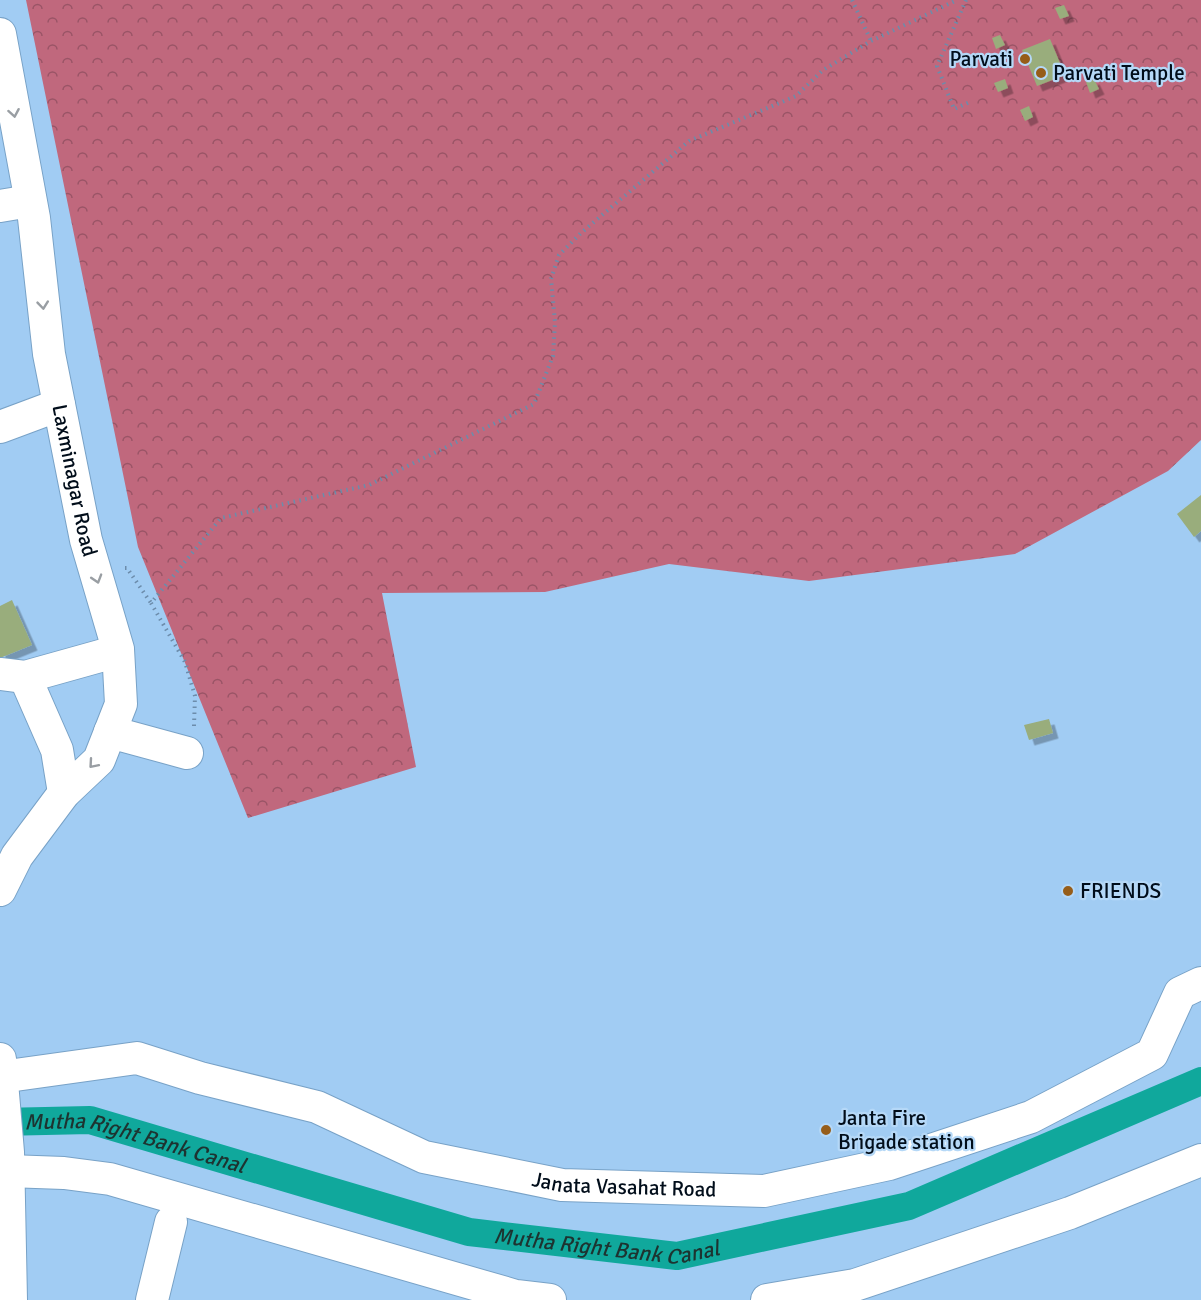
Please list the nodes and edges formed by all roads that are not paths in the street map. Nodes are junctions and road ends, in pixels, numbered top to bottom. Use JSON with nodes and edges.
{"nodes":[{"id":1,"x":0,"y":34,"type":"edge"},
{"id":2,"x":15,"y":203,"type":"edge"},
{"id":3,"x":59,"y":405,"type":"junction"},
{"id":4,"x":0,"y":427,"type":"edge"},
{"id":5,"x":118,"y":651,"type":"junction"},
{"id":6,"x":12,"y":675,"type":"edge"},
{"id":7,"x":110,"y":732,"type":"junction"},
{"id":8,"x":190,"y":740,"type":"road end"},
{"id":9,"x":64,"y":793,"type":"junction"},
{"id":10,"x":0,"y":890,"type":"edge"},
{"id":11,"x":1201,"y":984,"type":"edge"},
{"id":12,"x":1,"y":1068,"type":"edge"},
{"id":13,"x":1201,"y":1160,"type":"edge"},
{"id":14,"x":8,"y":1171,"type":"junction"},
{"id":15,"x":171,"y":1222,"type":"dead end"},
{"id":16,"x":11,"y":1300,"type":"edge"},
{"id":17,"x":152,"y":1300,"type":"edge"},
{"id":18,"x":550,"y":1300,"type":"edge"},
{"id":19,"x":767,"y":1300,"type":"edge"}],
"edges":[{"from":1,"to":2,"type":"street","name":"Laxminagar Road","one_way":true},
{"from":2,"to":3,"type":"street","name":"Laxminagar Road","one_way":true},
{"from":3,"to":4,"type":"street"},
{"from":3,"to":5,"type":"street","name":"Laxminagar Road","one_way":true},
{"from":5,"to":6,"type":"street"},
{"from":5,"to":7,"type":"street","name":"Laxminagar Road"},
{"from":6,"to":9,"type":"street"},
{"from":7,"to":8,"type":"street"},
{"from":7,"to":9,"type":"street","name":"Laxminagar Road","one_way":true},
{"from":9,"to":10,"type":"street","name":"Laxminagar Road"},
{"from":11,"to":12,"type":"street","name":"Janata Vasahat Road"},
{"from":12,"to":14,"type":"street"},
{"from":13,"to":19,"type":"street"},
{"from":14,"to":16,"type":"street"},
{"from":14,"to":18,"type":"street"},
{"from":15,"to":17,"type":"street"}]}
